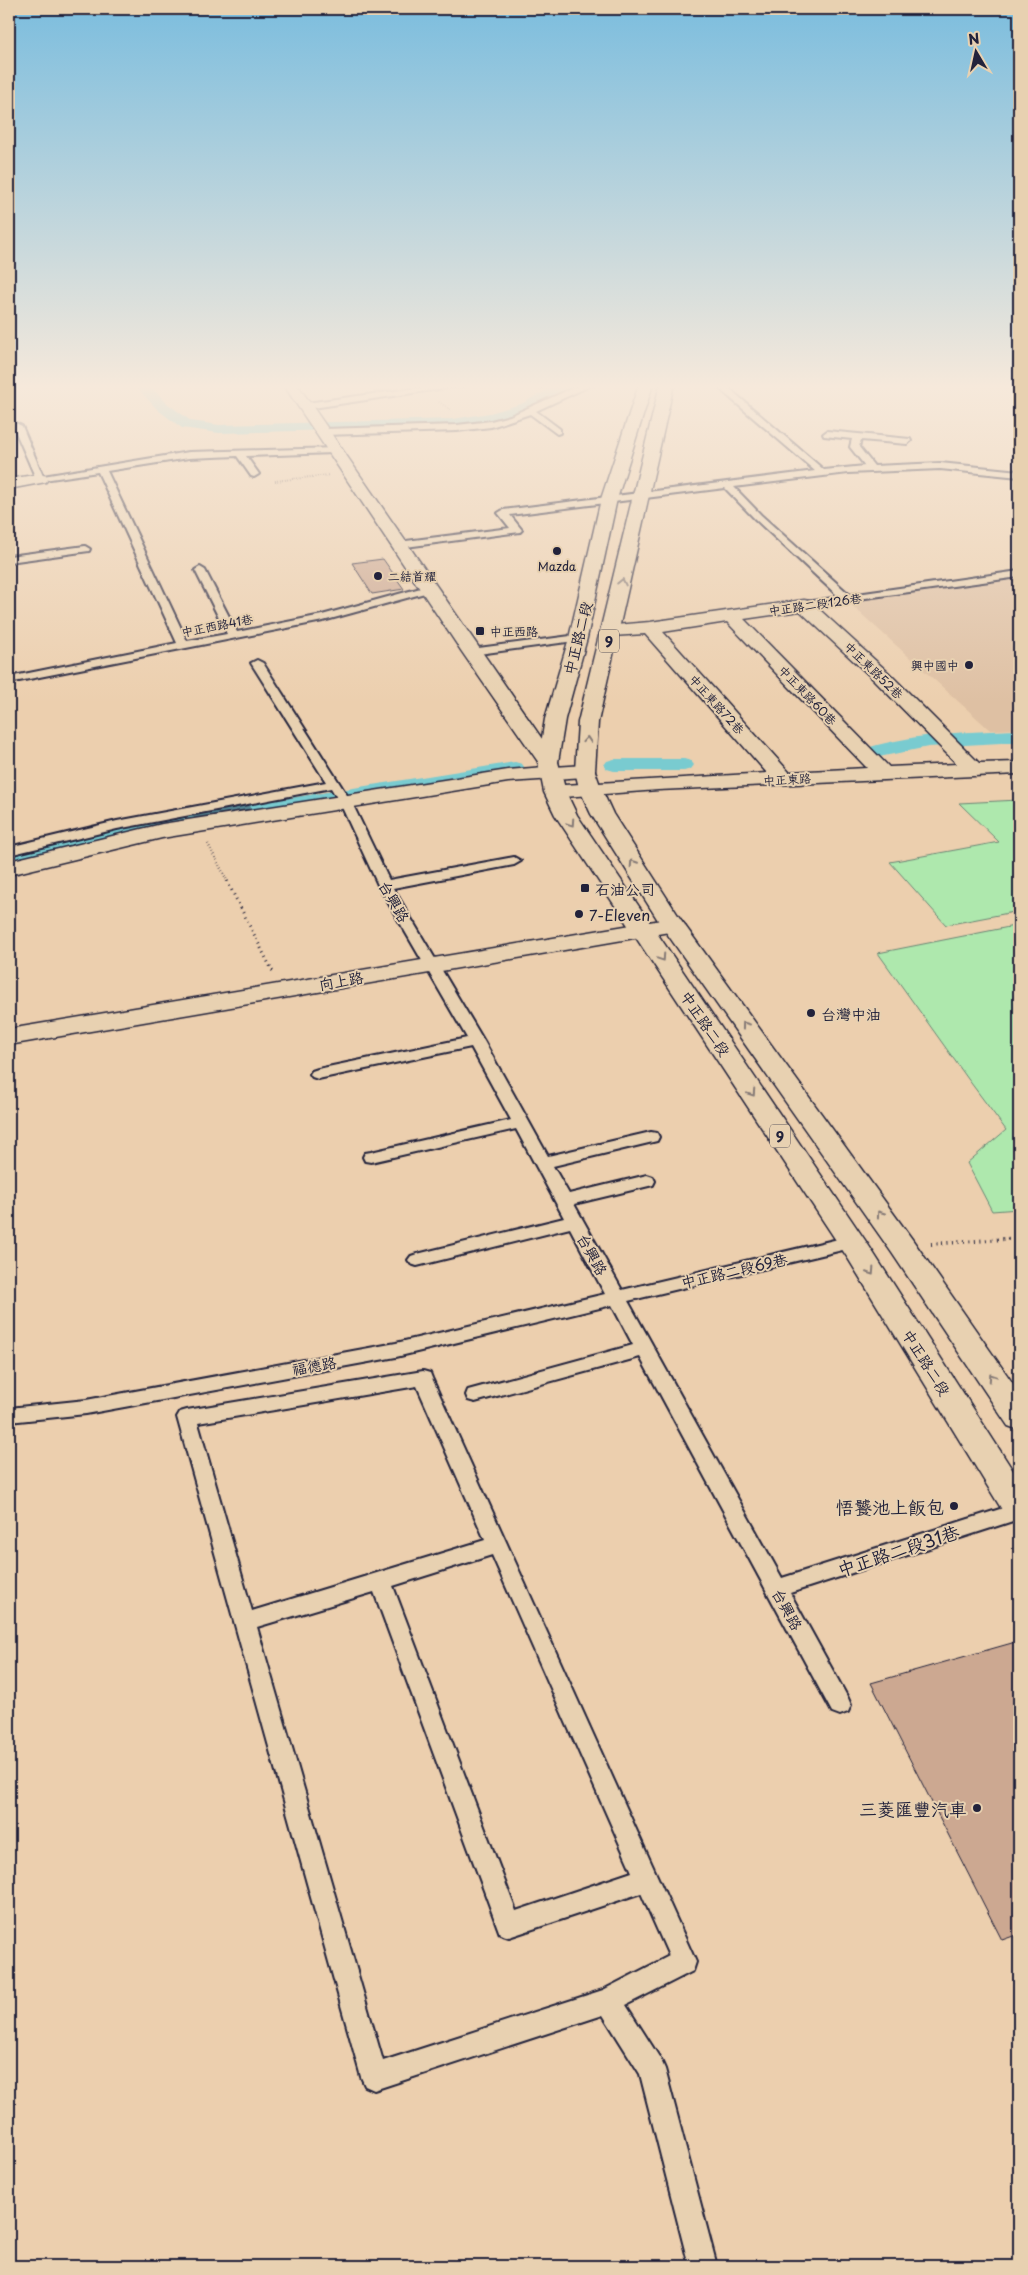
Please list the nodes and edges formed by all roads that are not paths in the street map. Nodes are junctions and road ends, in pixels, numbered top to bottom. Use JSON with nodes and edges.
{"nodes":[{"id":1,"x":110,"y":490,"type":"edge"},
{"id":2,"x":362,"y":490,"type":"edge"},
{"id":3,"x":612,"y":490,"type":"edge"},
{"id":4,"x":641,"y":490,"type":"edge"},
{"id":5,"x":682,"y":490,"type":"edge"},
{"id":6,"x":732,"y":490,"type":"edge"},
{"id":7,"x":640,"y":495,"type":"junction"},
{"id":8,"x":609,"y":499,"type":"junction"},
{"id":9,"x":398,"y":544,"type":"junction"},
{"id":10,"x":85,"y":549,"type":"dead end"},
{"id":11,"x":9,"y":559,"type":"edge"},
{"id":12,"x":200,"y":570,"type":"dead end"},
{"id":13,"x":1019,"y":574,"type":"edge"},
{"id":14,"x":428,"y":589,"type":"junction"},
{"id":15,"x":848,"y":599,"type":"junction"},
{"id":16,"x":804,"y":605,"type":"junction"},
{"id":17,"x":731,"y":616,"type":"junction"},
{"id":18,"x":650,"y":628,"type":"junction"},
{"id":19,"x":611,"y":630,"type":"junction"},
{"id":20,"x":234,"y":636,"type":"junction"},
{"id":21,"x":578,"y":638,"type":"junction"},
{"id":22,"x":184,"y":646,"type":"junction"},
{"id":23,"x":471,"y":652,"type":"junction"},
{"id":24,"x":257,"y":663,"type":"dead end"},
{"id":25,"x":9,"y":680,"type":"edge"},
{"id":26,"x":1019,"y":768,"type":"edge"},
{"id":27,"x":974,"y":770,"type":"junction"},
{"id":28,"x":884,"y":774,"type":"junction"},
{"id":29,"x":551,"y":775,"type":"junction"},
{"id":30,"x":588,"y":779,"type":"junction"},
{"id":31,"x":784,"y":779,"type":"junction"},
{"id":32,"x":334,"y":784,"type":"junction"},
{"id":33,"x":346,"y":804,"type":"junction"},
{"id":34,"x":9,"y":851,"type":"edge"},
{"id":35,"x":514,"y":861,"type":"dead end"},
{"id":36,"x":9,"y":868,"type":"edge"},
{"id":37,"x":384,"y":885,"type":"junction"},
{"id":38,"x":673,"y":925,"type":"junction"},
{"id":39,"x":643,"y":930,"type":"junction"},
{"id":40,"x":433,"y":964,"type":"junction"},
{"id":41,"x":9,"y":1037,"type":"edge"},
{"id":42,"x":476,"y":1041,"type":"junction"},
{"id":43,"x":318,"y":1074,"type":"dead end"},
{"id":44,"x":521,"y":1123,"type":"junction"},
{"id":45,"x":651,"y":1137,"type":"dead end"},
{"id":46,"x":371,"y":1157,"type":"dead end"},
{"id":47,"x":543,"y":1163,"type":"junction"},
{"id":48,"x":647,"y":1181,"type":"dead end"},
{"id":49,"x":564,"y":1201,"type":"junction"},
{"id":50,"x":575,"y":1221,"type":"junction"},
{"id":51,"x":851,"y":1242,"type":"junction"},
{"id":52,"x":418,"y":1260,"type":"dead end"},
{"id":53,"x":617,"y":1297,"type":"junction"},
{"id":54,"x":646,"y":1350,"type":"junction"},
{"id":55,"x":475,"y":1395,"type":"dead end"},
{"id":56,"x":9,"y":1414,"type":"edge"},
{"id":57,"x":1019,"y":1418,"type":"edge"},
{"id":58,"x":1019,"y":1509,"type":"edge"},
{"id":59,"x":498,"y":1545,"type":"junction"},
{"id":60,"x":380,"y":1580,"type":"junction"},
{"id":61,"x":776,"y":1589,"type":"junction"},
{"id":62,"x":245,"y":1622,"type":"junction"},
{"id":63,"x":840,"y":1705,"type":"dead end"},
{"id":64,"x":647,"y":1879,"type":"junction"},
{"id":65,"x":608,"y":2001,"type":"junction"},
{"id":66,"x":703,"y":2266,"type":"edge"}],
"edges":[{"from":1,"to":22,"type":"lane"},
{"from":2,"to":9,"type":"street"},
{"from":3,"to":8,"type":"street","number":"9"},
{"from":4,"to":7,"type":"street","number":"9"},
{"from":5,"to":7,"type":"lane"},
{"from":6,"to":15,"type":"lane"},
{"from":7,"to":8,"type":"lane"},
{"from":19,"to":7,"type":"street","name":"中正路二段","number":"9","one_way":true},
{"from":8,"to":9,"type":"lane"},
{"from":8,"to":21,"type":"street","name":"中正路二段","number":"9"},
{"from":9,"to":14,"type":"street"},
{"from":10,"to":11,"type":"lane"},
{"from":12,"to":20,"type":"lane"},
{"from":13,"to":15,"type":"lane","name":"中正路二段126巷"},
{"from":14,"to":20,"type":"lane","name":"中正西路41巷"},
{"from":14,"to":23,"type":"street"},
{"from":15,"to":16,"type":"lane","name":"中正路二段126巷"},
{"from":16,"to":17,"type":"street","name":"中正路二段126巷"},
{"from":16,"to":27,"type":"street","name":"中正東路52巷"},
{"from":17,"to":18,"type":"street","name":"中正路二段126巷"},
{"from":17,"to":28,"type":"street","name":"中正東路60巷"},
{"from":18,"to":19,"type":"street","name":"中正路二段126巷"},
{"from":18,"to":31,"type":"street","name":"中正東路72巷"},
{"from":30,"to":19,"type":"street","name":"中正路二段","number":"9","one_way":true},
{"from":20,"to":22,"type":"lane","name":"中正西路41巷"},
{"from":21,"to":23,"type":"lane"},
{"from":21,"to":29,"type":"street","name":"中正路二段","number":"9"},
{"from":22,"to":25,"type":"lane","name":"中正西路41巷"},
{"from":23,"to":29,"type":"street"},
{"from":24,"to":32,"type":"lane","name":"台興路"},
{"from":26,"to":27,"type":"street","name":"中正東路"},
{"from":27,"to":28,"type":"street","name":"中正東路"},
{"from":28,"to":31,"type":"street","name":"中正東路"},
{"from":29,"to":30,"type":"street","name":"中正東路"},
{"from":29,"to":33,"type":"street","name":"中正東路"},
{"from":29,"to":39,"type":"street","name":"中正路二段","number":"9","one_way":true},
{"from":30,"to":31,"type":"street","name":"中正東路"},
{"from":38,"to":30,"type":"street","name":"中正路二段","number":"9","one_way":true},
{"from":32,"to":33,"type":"lane","name":"台興路"},
{"from":32,"to":34,"type":"lane"},
{"from":33,"to":36,"type":"street","name":"中正東路"},
{"from":33,"to":37,"type":"lane","name":"台興路"},
{"from":35,"to":37,"type":"lane"},
{"from":37,"to":40,"type":"lane","name":"台興路"},
{"from":38,"to":39,"type":"street","name":"向上路"},
{"from":57,"to":38,"type":"street","name":"中正路二段","number":"9","one_way":true},
{"from":39,"to":40,"type":"street","name":"向上路"},
{"from":39,"to":51,"type":"street","name":"中正路二段","number":"9","one_way":true},
{"from":40,"to":41,"type":"street","name":"向上路"},
{"from":40,"to":42,"type":"lane","name":"台興路"},
{"from":42,"to":43,"type":"lane"},
{"from":42,"to":44,"type":"lane","name":"台興路"},
{"from":44,"to":46,"type":"lane"},
{"from":44,"to":47,"type":"lane","name":"台興路"},
{"from":45,"to":47,"type":"lane"},
{"from":47,"to":49,"type":"lane","name":"台興路"},
{"from":48,"to":49,"type":"lane"},
{"from":49,"to":50,"type":"lane","name":"台興路"},
{"from":50,"to":52,"type":"lane"},
{"from":50,"to":53,"type":"lane","name":"台興路"},
{"from":51,"to":53,"type":"lane","name":"中正路二段69巷"},
{"from":51,"to":58,"type":"street","name":"中正路二段","number":"9","one_way":true},
{"from":53,"to":54,"type":"lane","name":"台興路"},
{"from":53,"to":56,"type":"lane","name":"福德路"},
{"from":54,"to":55,"type":"lane"},
{"from":54,"to":61,"type":"lane","name":"台興路"},
{"from":58,"to":61,"type":"lane","name":"中正路二段31巷"},
{"from":59,"to":60,"type":"lane"},
{"from":59,"to":62,"type":"lane"},
{"from":59,"to":64,"type":"lane"},
{"from":60,"to":62,"type":"lane"},
{"from":60,"to":64,"type":"lane"},
{"from":61,"to":63,"type":"lane","name":"台興路"},
{"from":62,"to":65,"type":"lane"},
{"from":64,"to":65,"type":"lane"},
{"from":65,"to":66,"type":"lane"}]}
